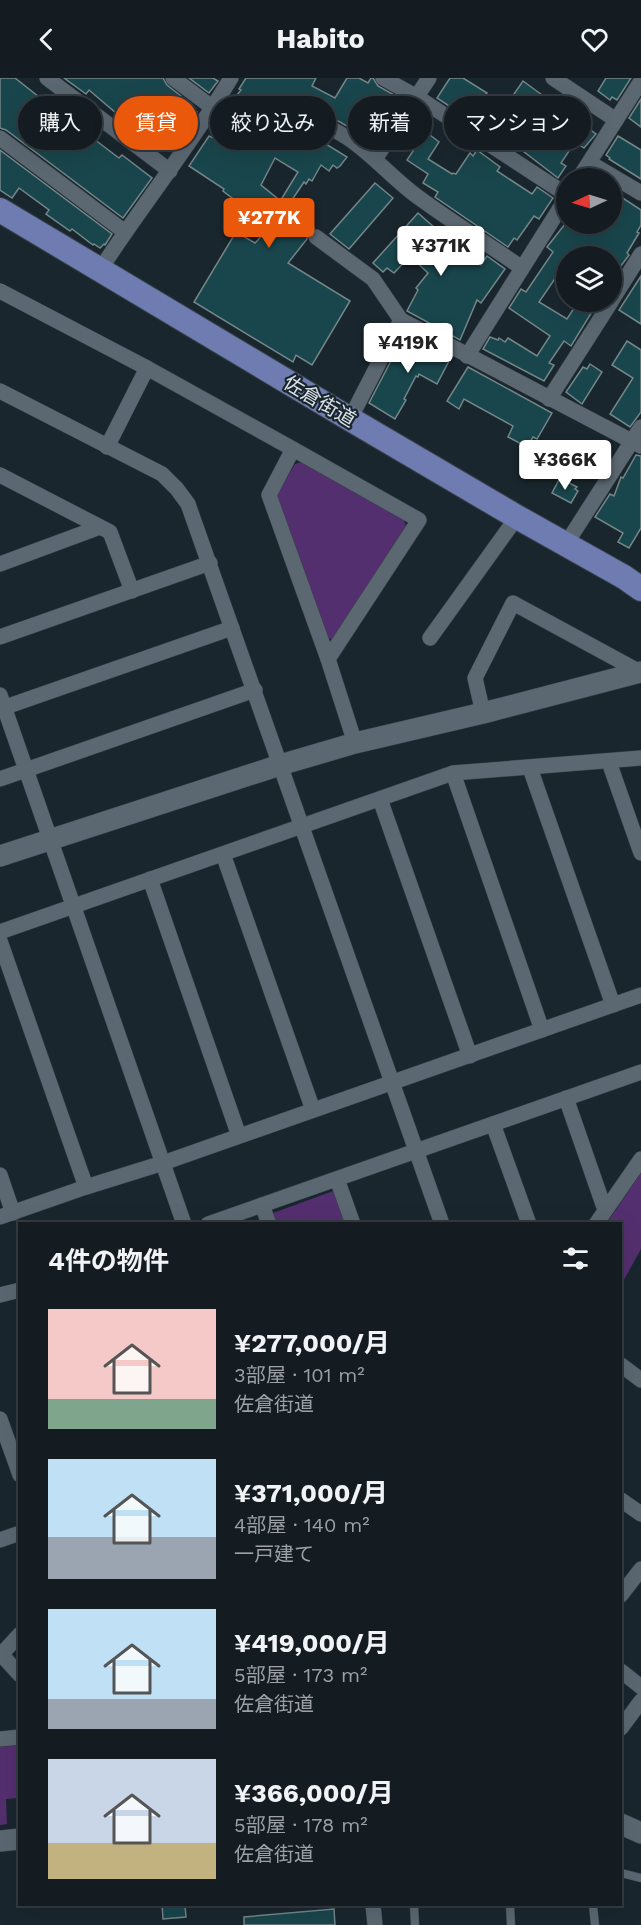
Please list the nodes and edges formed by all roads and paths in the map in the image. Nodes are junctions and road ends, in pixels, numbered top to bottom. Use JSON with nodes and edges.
{"nodes":[{"id":1,"x":47,"y":78,"type":"edge"},
{"id":2,"x":173,"y":78,"type":"edge"},
{"id":3,"x":231,"y":78,"type":"edge"},
{"id":4,"x":383,"y":78,"type":"edge"},
{"id":5,"x":429,"y":78,"type":"edge"},
{"id":6,"x":553,"y":78,"type":"edge"},
{"id":7,"x":641,"y":82,"type":"edge"},
{"id":8,"x":220,"y":96,"type":"edge"},
{"id":9,"x":414,"y":96,"type":"edge"},
{"id":10,"x":418,"y":96,"type":"edge"},
{"id":11,"x":210,"y":106,"type":"edge"},
{"id":12,"x":432,"y":108,"type":"edge"},
{"id":13,"x":210,"y":112,"type":"edge"},
{"id":14,"x":616,"y":120,"type":"junction"},
{"id":15,"x":336,"y":129,"type":"edge"},
{"id":16,"x":0,"y":138,"type":"edge"},
{"id":17,"x":381,"y":150,"type":"edge"},
{"id":18,"x":375,"y":159,"type":"junction"},
{"id":19,"x":590,"y":163,"type":"junction"},
{"id":20,"x":586,"y":168,"type":"edge"},
{"id":21,"x":170,"y":171,"type":"junction"},
{"id":22,"x":556,"y":189,"type":"edge"},
{"id":23,"x":641,"y":193,"type":"edge"},
{"id":24,"x":0,"y":210,"type":"edge"},
{"id":25,"x":556,"y":214,"type":"edge"},
{"id":26,"x":125,"y":232,"type":"junction"},
{"id":27,"x":316,"y":237,"type":"dead end"},
{"id":28,"x":641,"y":254,"type":"edge"},
{"id":29,"x":522,"y":268,"type":"junction"},
{"id":30,"x":100,"y":270,"type":"junction"},
{"id":31,"x":622,"y":284,"type":"edge"},
{"id":32,"x":0,"y":291,"type":"edge"},
{"id":33,"x":604,"y":312,"type":"edge"},
{"id":34,"x":401,"y":320,"type":"junction"},
{"id":35,"x":467,"y":356,"type":"junction"},
{"id":36,"x":147,"y":368,"type":"junction"},
{"id":37,"x":0,"y":391,"type":"edge"},
{"id":38,"x":549,"y":399,"type":"junction"},
{"id":39,"x":350,"y":419,"type":"junction"},
{"id":40,"x":641,"y":427,"type":"edge"},
{"id":41,"x":637,"y":444,"type":"edge"},
{"id":42,"x":107,"y":447,"type":"junction"},
{"id":43,"x":293,"y":449,"type":"junction"},
{"id":44,"x":0,"y":475,"type":"edge"},
{"id":45,"x":516,"y":517,"type":"junction"},
{"id":46,"x":100,"y":527,"type":"junction"},
{"id":47,"x":566,"y":544,"type":"junction"},
{"id":48,"x":210,"y":563,"type":"junction"},
{"id":49,"x":0,"y":564,"type":"edge"},
{"id":50,"x":641,"y":589,"type":"edge"},
{"id":51,"x":132,"y":591,"type":"junction"},
{"id":52,"x":232,"y":628,"type":"junction"},
{"id":53,"x":0,"y":637,"type":"edge"},
{"id":54,"x":430,"y":638,"type":"dead end"},
{"id":55,"x":328,"y":659,"type":"junction"},
{"id":56,"x":641,"y":672,"type":"edge"},
{"id":57,"x":255,"y":690,"type":"junction"},
{"id":58,"x":2,"y":704,"type":"edge"},
{"id":59,"x":483,"y":713,"type":"junction"},
{"id":60,"x":355,"y":743,"type":"junction"},
{"id":61,"x":641,"y":758,"type":"edge"},
{"id":62,"x":609,"y":762,"type":"junction"},
{"id":63,"x":280,"y":765,"type":"junction"},
{"id":64,"x":530,"y":768,"type":"junction"},
{"id":65,"x":26,"y":770,"type":"junction"},
{"id":66,"x":453,"y":773,"type":"junction"},
{"id":67,"x":0,"y":779,"type":"edge"},
{"id":68,"x":380,"y":799,"type":"junction"},
{"id":69,"x":301,"y":827,"type":"junction"},
{"id":70,"x":50,"y":839,"type":"junction"},
{"id":71,"x":641,"y":853,"type":"edge"},
{"id":72,"x":223,"y":854,"type":"junction"},
{"id":73,"x":0,"y":856,"type":"edge"},
{"id":74,"x":150,"y":879,"type":"junction"},
{"id":75,"x":73,"y":906,"type":"junction"},
{"id":76,"x":0,"y":932,"type":"edge"},
{"id":77,"x":0,"y":941,"type":"edge"},
{"id":78,"x":641,"y":995,"type":"edge"},
{"id":79,"x":613,"y":1005,"type":"junction"},
{"id":80,"x":542,"y":1030,"type":"junction"},
{"id":81,"x":470,"y":1056,"type":"junction"},
{"id":82,"x":641,"y":1072,"type":"edge"},
{"id":83,"x":391,"y":1083,"type":"junction"},
{"id":84,"x":566,"y":1098,"type":"junction"},
{"id":85,"x":313,"y":1110,"type":"junction"},
{"id":86,"x":493,"y":1124,"type":"junction"},
{"id":87,"x":239,"y":1136,"type":"junction"},
{"id":88,"x":416,"y":1150,"type":"junction"},
{"id":89,"x":641,"y":1159,"type":"edge"},
{"id":90,"x":163,"y":1162,"type":"junction"},
{"id":91,"x":0,"y":1175,"type":"edge"},
{"id":92,"x":337,"y":1179,"type":"junction"},
{"id":93,"x":86,"y":1187,"type":"junction"},
{"id":94,"x":262,"y":1205,"type":"junction"},
{"id":95,"x":605,"y":1210,"type":"junction"},
{"id":96,"x":7,"y":1215,"type":"edge"},
{"id":97,"x":183,"y":1222,"type":"edge"},
{"id":98,"x":214,"y":1222,"type":"edge"},
{"id":99,"x":268,"y":1222,"type":"edge"},
{"id":100,"x":352,"y":1222,"type":"edge"},
{"id":101,"x":441,"y":1222,"type":"edge"},
{"id":102,"x":528,"y":1222,"type":"edge"},
{"id":103,"x":597,"y":1222,"type":"edge"},
{"id":104,"x":18,"y":1290,"type":"edge"},
{"id":105,"x":0,"y":1295,"type":"edge"},
{"id":106,"x":622,"y":1366,"type":"edge"},
{"id":107,"x":641,"y":1380,"type":"edge"},
{"id":108,"x":0,"y":1419,"type":"edge"},
{"id":109,"x":7,"y":1459,"type":"edge"},
{"id":110,"x":18,"y":1473,"type":"edge"},
{"id":111,"x":622,"y":1501,"type":"edge"},
{"id":112,"x":641,"y":1515,"type":"edge"},
{"id":113,"x":18,"y":1534,"type":"edge"},
{"id":114,"x":0,"y":1540,"type":"edge"},
{"id":115,"x":641,"y":1569,"type":"edge"},
{"id":116,"x":622,"y":1594,"type":"edge"},
{"id":117,"x":18,"y":1636,"type":"edge"},
{"id":118,"x":1,"y":1654,"type":"edge"},
{"id":119,"x":622,"y":1672,"type":"edge"},
{"id":120,"x":18,"y":1673,"type":"edge"},
{"id":121,"x":641,"y":1687,"type":"edge"},
{"id":122,"x":641,"y":1701,"type":"edge"},
{"id":123,"x":622,"y":1727,"type":"edge"},
{"id":124,"x":18,"y":1737,"type":"edge"},
{"id":125,"x":0,"y":1739,"type":"edge"},
{"id":126,"x":622,"y":1824,"type":"edge"},
{"id":127,"x":641,"y":1833,"type":"edge"},
{"id":128,"x":18,"y":1839,"type":"edge"},
{"id":129,"x":0,"y":1841,"type":"edge"},
{"id":130,"x":622,"y":1873,"type":"edge"},
{"id":131,"x":641,"y":1878,"type":"edge"},
{"id":132,"x":374,"y":1906,"type":"edge"},
{"id":133,"x":414,"y":1906,"type":"edge"},
{"id":134,"x":510,"y":1906,"type":"edge"},
{"id":135,"x":593,"y":1906,"type":"edge"},
{"id":136,"x":375,"y":1925,"type":"edge"},
{"id":137,"x":416,"y":1925,"type":"edge"},
{"id":138,"x":511,"y":1925,"type":"edge"},
{"id":139,"x":595,"y":1925,"type":"edge"}],
"edges":[{"from":1,"to":21,"type":"street"},
{"from":2,"to":11,"type":"street"},
{"from":3,"to":8,"type":"street"},
{"from":4,"to":9,"type":"street"},
{"from":5,"to":10,"type":"street"},
{"from":6,"to":14,"type":"street"},
{"from":7,"to":14,"type":"street"},
{"from":12,"to":22,"type":"street"},
{"from":13,"to":21,"type":"street"},
{"from":14,"to":19,"type":"street"},
{"from":15,"to":18,"type":"street"},
{"from":16,"to":26,"type":"street"},
{"from":17,"to":18,"type":"street"},
{"from":18,"to":29,"type":"street"},
{"from":19,"to":20,"type":"street"},
{"from":19,"to":23,"type":"street"},
{"from":21,"to":26,"type":"street"},
{"from":24,"to":30,"type":"main road","name":"佐倉街道"},
{"from":25,"to":29,"type":"street"},
{"from":26,"to":30,"type":"street"},
{"from":27,"to":34,"type":"street"},
{"from":28,"to":31,"type":"street"},
{"from":29,"to":35,"type":"street"},
{"from":30,"to":39,"type":"main road","name":"佐倉街道"},
{"from":32,"to":36,"type":"street"},
{"from":33,"to":38,"type":"street"},
{"from":34,"to":35,"type":"street"},
{"from":34,"to":39,"type":"street"},
{"from":35,"to":38,"type":"street"},
{"from":36,"to":42,"type":"street"},
{"from":36,"to":43,"type":"street"},
{"from":37,"to":42,"type":"street"},
{"from":38,"to":41,"type":"street"},
{"from":39,"to":45,"type":"main road","name":"佐倉街道"},
{"from":40,"to":41,"type":"street"},
{"from":41,"to":47,"type":"street"},
{"from":42,"to":48,"type":"street"},
{"from":43,"to":55,"type":"street"},
{"from":43,"to":55,"type":"street"},
{"from":44,"to":46,"type":"street"},
{"from":45,"to":47,"type":"main road","name":"佐倉街道"},
{"from":45,"to":54,"type":"street"},
{"from":46,"to":49,"type":"street"},
{"from":46,"to":51,"type":"street"},
{"from":47,"to":50,"type":"main road","name":"佐倉街道"},
{"from":48,"to":51,"type":"street"},
{"from":48,"to":52,"type":"street"},
{"from":51,"to":53,"type":"street"},
{"from":52,"to":57,"type":"street"},
{"from":52,"to":58,"type":"street"},
{"from":55,"to":60,"type":"street"},
{"from":56,"to":59,"type":"street"},
{"from":56,"to":59,"type":"street"},
{"from":57,"to":63,"type":"street"},
{"from":57,"to":65,"type":"street"},
{"from":58,"to":65,"type":"street"},
{"from":59,"to":60,"type":"street"},
{"from":60,"to":63,"type":"street"},
{"from":61,"to":62,"type":"street"},
{"from":62,"to":64,"type":"street"},
{"from":62,"to":71,"type":"street"},
{"from":63,"to":69,"type":"street"},
{"from":63,"to":70,"type":"street"},
{"from":64,"to":66,"type":"street"},
{"from":64,"to":79,"type":"street"},
{"from":65,"to":67,"type":"street"},
{"from":65,"to":70,"type":"street"},
{"from":66,"to":68,"type":"street"},
{"from":66,"to":80,"type":"street"},
{"from":68,"to":69,"type":"street"},
{"from":68,"to":81,"type":"street"},
{"from":69,"to":72,"type":"street"},
{"from":69,"to":83,"type":"street"},
{"from":70,"to":73,"type":"street"},
{"from":70,"to":75,"type":"street"},
{"from":72,"to":74,"type":"street"},
{"from":72,"to":85,"type":"street"},
{"from":74,"to":75,"type":"street"},
{"from":74,"to":87,"type":"street"},
{"from":75,"to":76,"type":"street"},
{"from":75,"to":90,"type":"street"},
{"from":77,"to":93,"type":"street"},
{"from":78,"to":79,"type":"street"},
{"from":79,"to":80,"type":"street"},
{"from":80,"to":81,"type":"street"},
{"from":81,"to":83,"type":"street"},
{"from":82,"to":84,"type":"street"},
{"from":83,"to":85,"type":"street"},
{"from":83,"to":88,"type":"street"},
{"from":84,"to":86,"type":"street"},
{"from":84,"to":95,"type":"street"},
{"from":85,"to":87,"type":"street"},
{"from":86,"to":88,"type":"street"},
{"from":86,"to":102,"type":"street"},
{"from":87,"to":90,"type":"street"},
{"from":88,"to":92,"type":"street"},
{"from":88,"to":101,"type":"street"},
{"from":89,"to":95,"type":"street"},
{"from":90,"to":93,"type":"street"},
{"from":90,"to":97,"type":"street"},
{"from":91,"to":96,"type":"street"},
{"from":92,"to":94,"type":"street"},
{"from":92,"to":100,"type":"street"},
{"from":93,"to":96,"type":"street"},
{"from":94,"to":98,"type":"street"},
{"from":94,"to":99,"type":"street"},
{"from":95,"to":103,"type":"street"},
{"from":104,"to":105,"type":"street"},
{"from":106,"to":107,"type":"street"},
{"from":108,"to":109,"type":"street"},
{"from":109,"to":110,"type":"street"},
{"from":111,"to":112,"type":"street"},
{"from":113,"to":114,"type":"street"},
{"from":115,"to":116,"type":"street"},
{"from":117,"to":118,"type":"street"},
{"from":118,"to":120,"type":"street"},
{"from":119,"to":121,"type":"street"},
{"from":122,"to":123,"type":"street"},
{"from":124,"to":125,"type":"street"},
{"from":126,"to":127,"type":"street"},
{"from":128,"to":129,"type":"street"},
{"from":130,"to":131,"type":"lane"},
{"from":132,"to":136,"type":"street"},
{"from":133,"to":137,"type":"lane"},
{"from":134,"to":138,"type":"lane"},
{"from":135,"to":139,"type":"lane"}]}
